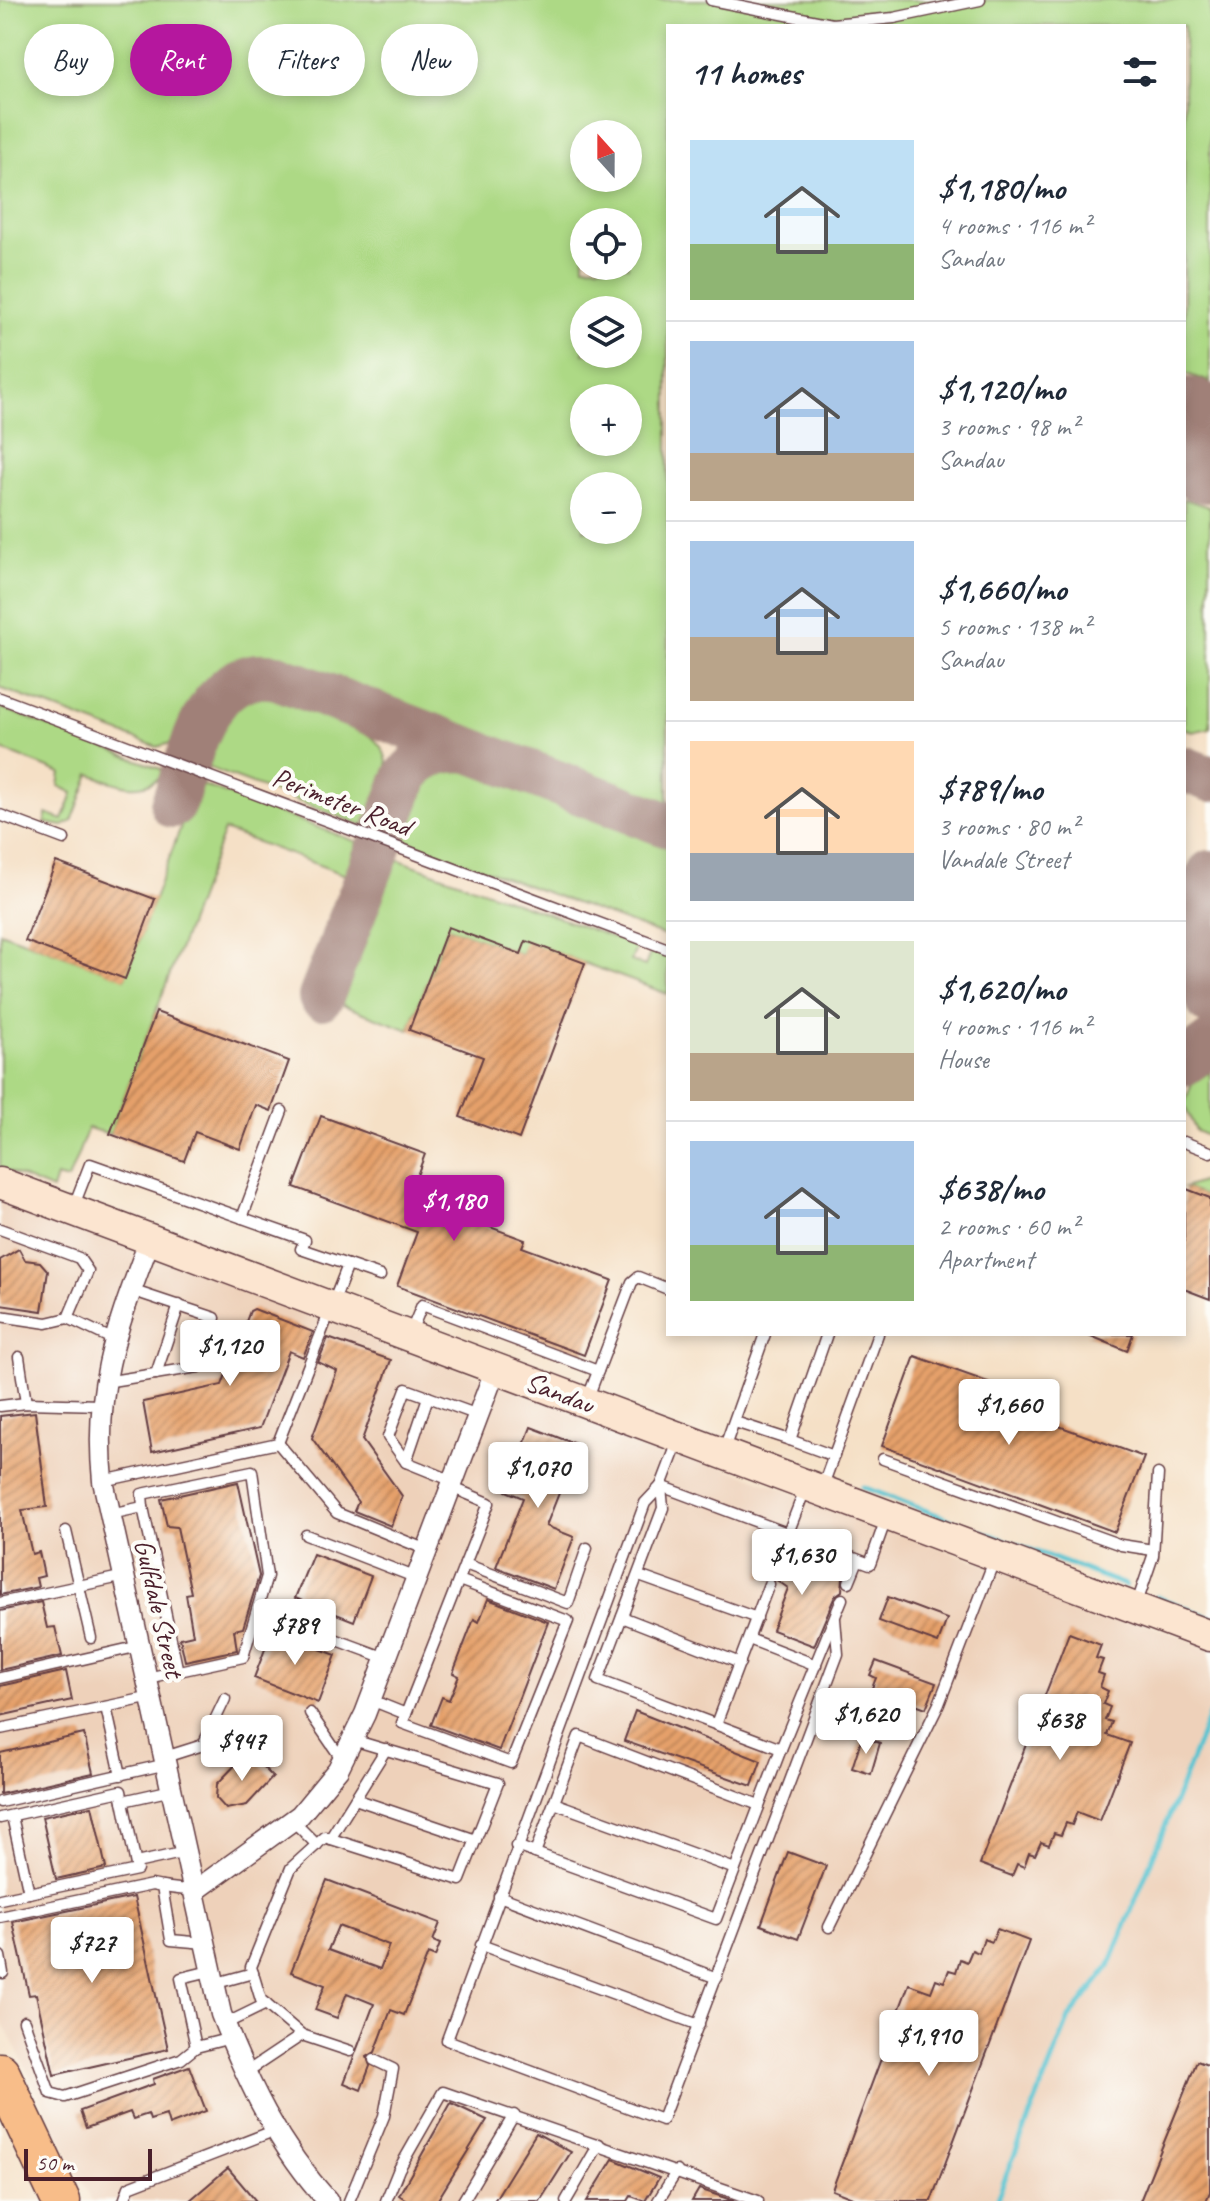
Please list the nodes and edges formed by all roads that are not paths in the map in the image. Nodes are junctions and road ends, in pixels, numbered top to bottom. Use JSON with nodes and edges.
{"nodes":[{"id":1,"x":711,"y":0,"type":"edge"},
{"id":2,"x":980,"y":0,"type":"edge"},
{"id":3,"x":0,"y":698,"type":"edge"},
{"id":4,"x":0,"y":815,"type":"edge"},
{"id":5,"x":64,"y":839,"type":"dead end"},
{"id":6,"x":666,"y":948,"type":"edge"},
{"id":7,"x":282,"y":1111,"type":"dead end"},
{"id":8,"x":1186,"y":1143,"type":"edge"},
{"id":9,"x":1210,"y":1152,"type":"edge"},
{"id":10,"x":1,"y":1186,"type":"edge"},
{"id":11,"x":72,"y":1210,"type":"junction"},
{"id":12,"x":242,"y":1218,"type":"junction"},
{"id":13,"x":0,"y":1229,"type":"edge"},
{"id":14,"x":150,"y":1239,"type":"junction"},
{"id":15,"x":348,"y":1265,"type":"junction"},
{"id":16,"x":380,"y":1276,"type":"dead end"},
{"id":17,"x":666,"y":1288,"type":"edge"},
{"id":18,"x":131,"y":1290,"type":"junction"},
{"id":19,"x":179,"y":1305,"type":"junction"},
{"id":20,"x":332,"y":1307,"type":"junction"},
{"id":21,"x":0,"y":1316,"type":"edge"},
{"id":22,"x":68,"y":1318,"type":"junction"},
{"id":23,"x":410,"y":1336,"type":"junction"},
{"id":24,"x":764,"y":1336,"type":"edge"},
{"id":25,"x":826,"y":1336,"type":"edge"},
{"id":26,"x":877,"y":1336,"type":"edge"},
{"id":27,"x":114,"y":1340,"type":"junction"},
{"id":28,"x":19,"y":1357,"type":"dead end"},
{"id":29,"x":496,"y":1368,"type":"junction"},
{"id":30,"x":598,"y":1371,"type":"junction"},
{"id":31,"x":156,"y":1374,"type":"junction"},
{"id":32,"x":103,"y":1383,"type":"junction"},
{"id":33,"x":428,"y":1397,"type":"junction"},
{"id":34,"x":586,"y":1402,"type":"junction"},
{"id":35,"x":26,"y":1403,"type":"junction"},
{"id":36,"x":101,"y":1405,"type":"junction"},
{"id":37,"x":0,"y":1406,"type":"edge"},
{"id":38,"x":478,"y":1415,"type":"junction"},
{"id":39,"x":735,"y":1422,"type":"junction"},
{"id":40,"x":680,"y":1437,"type":"junction"},
{"id":41,"x":790,"y":1440,"type":"junction"},
{"id":42,"x":278,"y":1443,"type":"junction"},
{"id":43,"x":722,"y":1453,"type":"junction"},
{"id":44,"x":834,"y":1456,"type":"junction"},
{"id":45,"x":883,"y":1459,"type":"dead end"},
{"id":46,"x":406,"y":1462,"type":"junction"},
{"id":47,"x":1158,"y":1474,"type":"dead end"},
{"id":48,"x":103,"y":1481,"type":"junction"},
{"id":49,"x":452,"y":1484,"type":"junction"},
{"id":50,"x":661,"y":1486,"type":"junction"},
{"id":51,"x":814,"y":1487,"type":"junction"},
{"id":52,"x":143,"y":1507,"type":"junction"},
{"id":53,"x":110,"y":1514,"type":"junction"},
{"id":54,"x":887,"y":1515,"type":"junction"},
{"id":55,"x":66,"y":1531,"type":"dead end"},
{"id":56,"x":788,"y":1534,"type":"junction"},
{"id":57,"x":306,"y":1535,"type":"dead end"},
{"id":58,"x":587,"y":1548,"type":"dead end"},
{"id":59,"x":427,"y":1550,"type":"junction"},
{"id":60,"x":1153,"y":1550,"type":"junction"},
{"id":61,"x":781,"y":1551,"type":"dead end"},
{"id":62,"x":996,"y":1556,"type":"junction"},
{"id":63,"x":858,"y":1560,"type":"junction"},
{"id":64,"x":465,"y":1564,"type":"junction"},
{"id":65,"x":125,"y":1576,"type":"junction"},
{"id":66,"x":639,"y":1576,"type":"junction"},
{"id":67,"x":417,"y":1578,"type":"junction"},
{"id":68,"x":459,"y":1580,"type":"junction"},
{"id":69,"x":849,"y":1582,"type":"dead end"},
{"id":70,"x":769,"y":1584,"type":"dead end"},
{"id":71,"x":78,"y":1586,"type":"junction"},
{"id":72,"x":842,"y":1599,"type":"dead end"},
{"id":73,"x":0,"y":1603,"type":"edge"},
{"id":74,"x":1135,"y":1608,"type":"junction"},
{"id":75,"x":622,"y":1617,"type":"junction"},
{"id":76,"x":757,"y":1618,"type":"junction"},
{"id":77,"x":835,"y":1619,"type":"junction"},
{"id":78,"x":283,"y":1620,"type":"dead end"},
{"id":79,"x":1210,"y":1636,"type":"edge"},
{"id":80,"x":91,"y":1638,"type":"dead end"},
{"id":81,"x":749,"y":1639,"type":"junction"},
{"id":82,"x":140,"y":1646,"type":"junction"},
{"id":83,"x":386,"y":1658,"type":"junction"},
{"id":84,"x":740,"y":1663,"type":"junction"},
{"id":85,"x":816,"y":1665,"type":"junction"},
{"id":86,"x":178,"y":1672,"type":"junction"},
{"id":87,"x":0,"y":1678,"type":"edge"},
{"id":88,"x":150,"y":1688,"type":"junction"},
{"id":89,"x":225,"y":1699,"type":"dead end"},
{"id":90,"x":371,"y":1700,"type":"junction"},
{"id":91,"x":106,"y":1707,"type":"junction"},
{"id":92,"x":310,"y":1713,"type":"dead end"},
{"id":93,"x":406,"y":1714,"type":"junction"},
{"id":94,"x":716,"y":1724,"type":"junction"},
{"id":95,"x":0,"y":1729,"type":"edge"},
{"id":96,"x":353,"y":1740,"type":"junction"},
{"id":97,"x":386,"y":1749,"type":"junction"},
{"id":98,"x":781,"y":1749,"type":"junction"},
{"id":99,"x":166,"y":1761,"type":"junction"},
{"id":100,"x":343,"y":1761,"type":"junction"},
{"id":101,"x":121,"y":1775,"type":"junction"},
{"id":102,"x":172,"y":1789,"type":"junction"},
{"id":103,"x":355,"y":1799,"type":"junction"},
{"id":104,"x":123,"y":1801,"type":"junction"},
{"id":105,"x":0,"y":1802,"type":"edge"},
{"id":106,"x":554,"y":1803,"type":"junction"},
{"id":107,"x":759,"y":1805,"type":"junction"},
{"id":108,"x":6,"y":1817,"type":"edge"},
{"id":109,"x":293,"y":1821,"type":"junction"},
{"id":110,"x":330,"y":1839,"type":"junction"},
{"id":111,"x":476,"y":1840,"type":"junction"},
{"id":112,"x":317,"y":1845,"type":"junction"},
{"id":113,"x":516,"y":1846,"type":"junction"},
{"id":114,"x":186,"y":1852,"type":"junction"},
{"id":115,"x":535,"y":1853,"type":"junction"},
{"id":116,"x":136,"y":1863,"type":"junction"},
{"id":117,"x":735,"y":1869,"type":"junction"},
{"id":118,"x":162,"y":1887,"type":"junction"},
{"id":119,"x":195,"y":1891,"type":"junction"},
{"id":120,"x":29,"y":1893,"type":"junction"},
{"id":121,"x":499,"y":1896,"type":"junction"},
{"id":122,"x":0,"y":1899,"type":"edge"},
{"id":123,"x":0,"y":1917,"type":"edge"},
{"id":124,"x":716,"y":1919,"type":"junction"},
{"id":125,"x":736,"y":1926,"type":"junction"},
{"id":126,"x":829,"y":1927,"type":"dead end"},
{"id":127,"x":205,"y":1943,"type":"junction"},
{"id":128,"x":481,"y":1945,"type":"junction"},
{"id":129,"x":0,"y":1956,"type":"edge"},
{"id":130,"x":3,"y":1973,"type":"dead end"},
{"id":131,"x":253,"y":1973,"type":"junction"},
{"id":132,"x":212,"y":1977,"type":"junction"},
{"id":133,"x":717,"y":1978,"type":"junction"},
{"id":134,"x":266,"y":2004,"type":"junction"},
{"id":135,"x":24,"y":2021,"type":"dead end"},
{"id":136,"x":699,"y":2025,"type":"junction"},
{"id":137,"x":228,"y":2031,"type":"junction"},
{"id":138,"x":302,"y":2035,"type":"junction"},
{"id":139,"x":196,"y":2047,"type":"junction"},
{"id":140,"x":350,"y":2051,"type":"dead end"},
{"id":141,"x":374,"y":2060,"type":"dead end"},
{"id":142,"x":0,"y":2072,"type":"edge"},
{"id":143,"x":245,"y":2073,"type":"junction"},
{"id":144,"x":514,"y":2115,"type":"junction"},
{"id":145,"x":276,"y":2130,"type":"junction"},
{"id":146,"x":599,"y":2144,"type":"junction"},
{"id":147,"x":677,"y":2171,"type":"junction"},
{"id":148,"x":61,"y":2201,"type":"edge"},
{"id":149,"x":124,"y":2201,"type":"edge"},
{"id":150,"x":328,"y":2201,"type":"edge"},
{"id":151,"x":349,"y":2201,"type":"edge"},
{"id":152,"x":386,"y":2201,"type":"edge"},
{"id":153,"x":463,"y":2201,"type":"edge"},
{"id":154,"x":566,"y":2201,"type":"edge"},
{"id":155,"x":658,"y":2201,"type":"edge"},
{"id":156,"x":758,"y":2201,"type":"edge"}],
"edges":[{"from":1,"to":2,"type":"lane"},
{"from":3,"to":6,"type":"lane","name":"Perimeter Road"},
{"from":4,"to":5,"type":"lane"},
{"from":7,"to":12,"type":"lane"},
{"from":8,"to":9,"type":"lane"},
{"from":10,"to":11,"type":"street","name":"Sandau"},
{"from":11,"to":12,"type":"lane"},
{"from":11,"to":14,"type":"street","name":"Sandau"},
{"from":12,"to":15,"type":"lane"},
{"from":13,"to":22,"type":"lane"},
{"from":14,"to":18,"type":"street","name":"Gulfdale Street"},
{"from":14,"to":20,"type":"street","name":"Sandau"},
{"from":15,"to":16,"type":"lane"},
{"from":15,"to":20,"type":"lane"},
{"from":17,"to":30,"type":"lane"},
{"from":18,"to":19,"type":"lane"},
{"from":18,"to":27,"type":"street","name":"Gulfdale Street"},
{"from":19,"to":31,"type":"lane"},
{"from":19,"to":31,"type":"lane"},
{"from":20,"to":23,"type":"street","name":"Sandau"},
{"from":20,"to":42,"type":"lane"},
{"from":21,"to":22,"type":"lane"},
{"from":22,"to":27,"type":"lane"},
{"from":23,"to":29,"type":"street","name":"Sandau"},
{"from":23,"to":30,"type":"lane"},
{"from":24,"to":39,"type":"lane"},
{"from":25,"to":41,"type":"lane"},
{"from":26,"to":44,"type":"lane"},
{"from":27,"to":32,"type":"street","name":"Gulfdale Street"},
{"from":28,"to":35,"type":"lane"},
{"from":29,"to":34,"type":"street","name":"Sandau"},
{"from":29,"to":38,"type":"street"},
{"from":30,"to":34,"type":"lane"},
{"from":31,"to":32,"type":"lane"},
{"from":32,"to":36,"type":"street","name":"Gulfdale Street"},
{"from":33,"to":38,"type":"lane"},
{"from":33,"to":46,"type":"lane"},
{"from":33,"to":46,"type":"lane"},
{"from":34,"to":40,"type":"street","name":"Sandau"},
{"from":35,"to":36,"type":"lane"},
{"from":35,"to":37,"type":"lane"},
{"from":36,"to":48,"type":"street","name":"Gulfdale Street"},
{"from":38,"to":49,"type":"street"},
{"from":39,"to":41,"type":"lane"},
{"from":39,"to":43,"type":"lane"},
{"from":40,"to":43,"type":"street","name":"Sandau"},
{"from":40,"to":50,"type":"lane"},
{"from":41,"to":44,"type":"lane"},
{"from":42,"to":48,"type":"lane"},
{"from":42,"to":59,"type":"lane"},
{"from":43,"to":51,"type":"street","name":"Sandau"},
{"from":44,"to":51,"type":"lane"},
{"from":45,"to":60,"type":"lane"},
{"from":46,"to":49,"type":"lane"},
{"from":47,"to":60,"type":"lane"},
{"from":48,"to":53,"type":"street","name":"Gulfdale Street"},
{"from":49,"to":59,"type":"street"},
{"from":49,"to":64,"type":"lane"},
{"from":50,"to":56,"type":"lane"},
{"from":50,"to":66,"type":"lane"},
{"from":50,"to":113,"type":"lane"},
{"from":51,"to":54,"type":"street","name":"Sandau"},
{"from":51,"to":56,"type":"lane"},
{"from":52,"to":53,"type":"lane"},
{"from":52,"to":86,"type":"lane"},
{"from":52,"to":86,"type":"lane"},
{"from":53,"to":65,"type":"street","name":"Gulfdale Street"},
{"from":54,"to":62,"type":"street","name":"Sandau"},
{"from":54,"to":63,"type":"lane"},
{"from":55,"to":71,"type":"lane"},
{"from":56,"to":61,"type":"lane"},
{"from":56,"to":63,"type":"lane"},
{"from":57,"to":67,"type":"lane"},
{"from":58,"to":64,"type":"lane"},
{"from":59,"to":67,"type":"street"},
{"from":60,"to":74,"type":"lane"},
{"from":62,"to":74,"type":"street","name":"Sandau"},
{"from":62,"to":126,"type":"lane"},
{"from":63,"to":69,"type":"lane"},
{"from":64,"to":68,"type":"lane"},
{"from":65,"to":71,"type":"lane"},
{"from":65,"to":82,"type":"street","name":"Gulfdale Street"},
{"from":66,"to":75,"type":"lane"},
{"from":66,"to":76,"type":"lane"},
{"from":67,"to":83,"type":"street"},
{"from":68,"to":93,"type":"lane"},
{"from":68,"to":93,"type":"lane"},
{"from":70,"to":76,"type":"lane"},
{"from":71,"to":73,"type":"lane"},
{"from":71,"to":80,"type":"lane"},
{"from":72,"to":77,"type":"lane"},
{"from":74,"to":79,"type":"street","name":"Sandau"},
{"from":75,"to":84,"type":"lane"},
{"from":75,"to":94,"type":"lane"},
{"from":76,"to":81,"type":"lane"},
{"from":77,"to":85,"type":"lane"},
{"from":77,"to":125,"type":"lane"},
{"from":78,"to":83,"type":"lane"},
{"from":81,"to":84,"type":"lane"},
{"from":81,"to":85,"type":"lane"},
{"from":82,"to":87,"type":"lane"},
{"from":82,"to":88,"type":"street","name":"Gulfdale Street"},
{"from":83,"to":90,"type":"street"},
{"from":84,"to":94,"type":"lane"},
{"from":85,"to":98,"type":"lane"},
{"from":86,"to":88,"type":"lane"},
{"from":88,"to":91,"type":"lane"},
{"from":88,"to":99,"type":"street","name":"Gulfdale Street"},
{"from":89,"to":99,"type":"lane"},
{"from":90,"to":93,"type":"lane"},
{"from":90,"to":96,"type":"street"},
{"from":91,"to":95,"type":"lane"},
{"from":91,"to":101,"type":"lane"},
{"from":92,"to":100,"type":"lane"},
{"from":94,"to":98,"type":"lane"},
{"from":96,"to":97,"type":"lane"},
{"from":96,"to":100,"type":"street"},
{"from":97,"to":103,"type":"lane"},
{"from":97,"to":111,"type":"lane"},
{"from":98,"to":107,"type":"lane"},
{"from":99,"to":101,"type":"lane"},
{"from":99,"to":102,"type":"street","name":"Gulfdale Street"},
{"from":100,"to":109,"type":"street"},
{"from":101,"to":105,"type":"lane"},
{"from":102,"to":104,"type":"lane"},
{"from":102,"to":114,"type":"street","name":"Gulfdale Street"},
{"from":103,"to":110,"type":"lane"},
{"from":103,"to":111,"type":"lane"},
{"from":104,"to":108,"type":"lane"},
{"from":104,"to":116,"type":"lane"},
{"from":106,"to":107,"type":"lane"},
{"from":106,"to":115,"type":"lane"},
{"from":106,"to":117,"type":"lane"},
{"from":107,"to":117,"type":"lane"},
{"from":108,"to":120,"type":"lane"},
{"from":109,"to":112,"type":"lane"},
{"from":109,"to":119,"type":"street"},
{"from":110,"to":111,"type":"lane"},
{"from":110,"to":112,"type":"lane"},
{"from":112,"to":131,"type":"lane"},
{"from":113,"to":115,"type":"lane"},
{"from":113,"to":121,"type":"lane"},
{"from":114,"to":116,"type":"lane"},
{"from":114,"to":119,"type":"street","name":"Gulfdale Street"},
{"from":115,"to":124,"type":"lane"},
{"from":116,"to":120,"type":"lane"},
{"from":117,"to":124,"type":"lane"},
{"from":118,"to":119,"type":"lane"},
{"from":118,"to":123,"type":"lane"},
{"from":118,"to":127,"type":"lane"},
{"from":119,"to":127,"type":"street","name":"Gulfdale Street"},
{"from":120,"to":122,"type":"lane"},
{"from":121,"to":128,"type":"lane"},
{"from":121,"to":133,"type":"lane"},
{"from":124,"to":125,"type":"lane"},
{"from":125,"to":133,"type":"lane"},
{"from":127,"to":132,"type":"street","name":"Gulfdale Street"},
{"from":128,"to":136,"type":"lane"},
{"from":128,"to":136,"type":"lane"},
{"from":129,"to":130,"type":"lane"},
{"from":131,"to":132,"type":"lane"},
{"from":131,"to":134,"type":"lane"},
{"from":132,"to":137,"type":"street","name":"Gulfdale Street"},
{"from":132,"to":139,"type":"lane"},
{"from":133,"to":136,"type":"lane"},
{"from":134,"to":137,"type":"lane"},
{"from":134,"to":138,"type":"lane"},
{"from":135,"to":139,"type":"lane"},
{"from":137,"to":139,"type":"lane"},
{"from":137,"to":143,"type":"street","name":"Gulfdale Street"},
{"from":138,"to":140,"type":"lane"},
{"from":138,"to":143,"type":"lane"},
{"from":141,"to":151,"type":"lane"},
{"from":142,"to":148,"type":"highway"},
{"from":143,"to":145,"type":"street","name":"Gulfdale Street"},
{"from":144,"to":146,"type":"lane"},
{"from":144,"to":152,"type":"lane"},
{"from":144,"to":153,"type":"lane"},
{"from":145,"to":149,"type":"lane"},
{"from":145,"to":150,"type":"street","name":"Gulfdale Street"},
{"from":146,"to":147,"type":"lane"},
{"from":146,"to":154,"type":"lane"},
{"from":147,"to":155,"type":"lane"},
{"from":147,"to":156,"type":"lane"}]}
